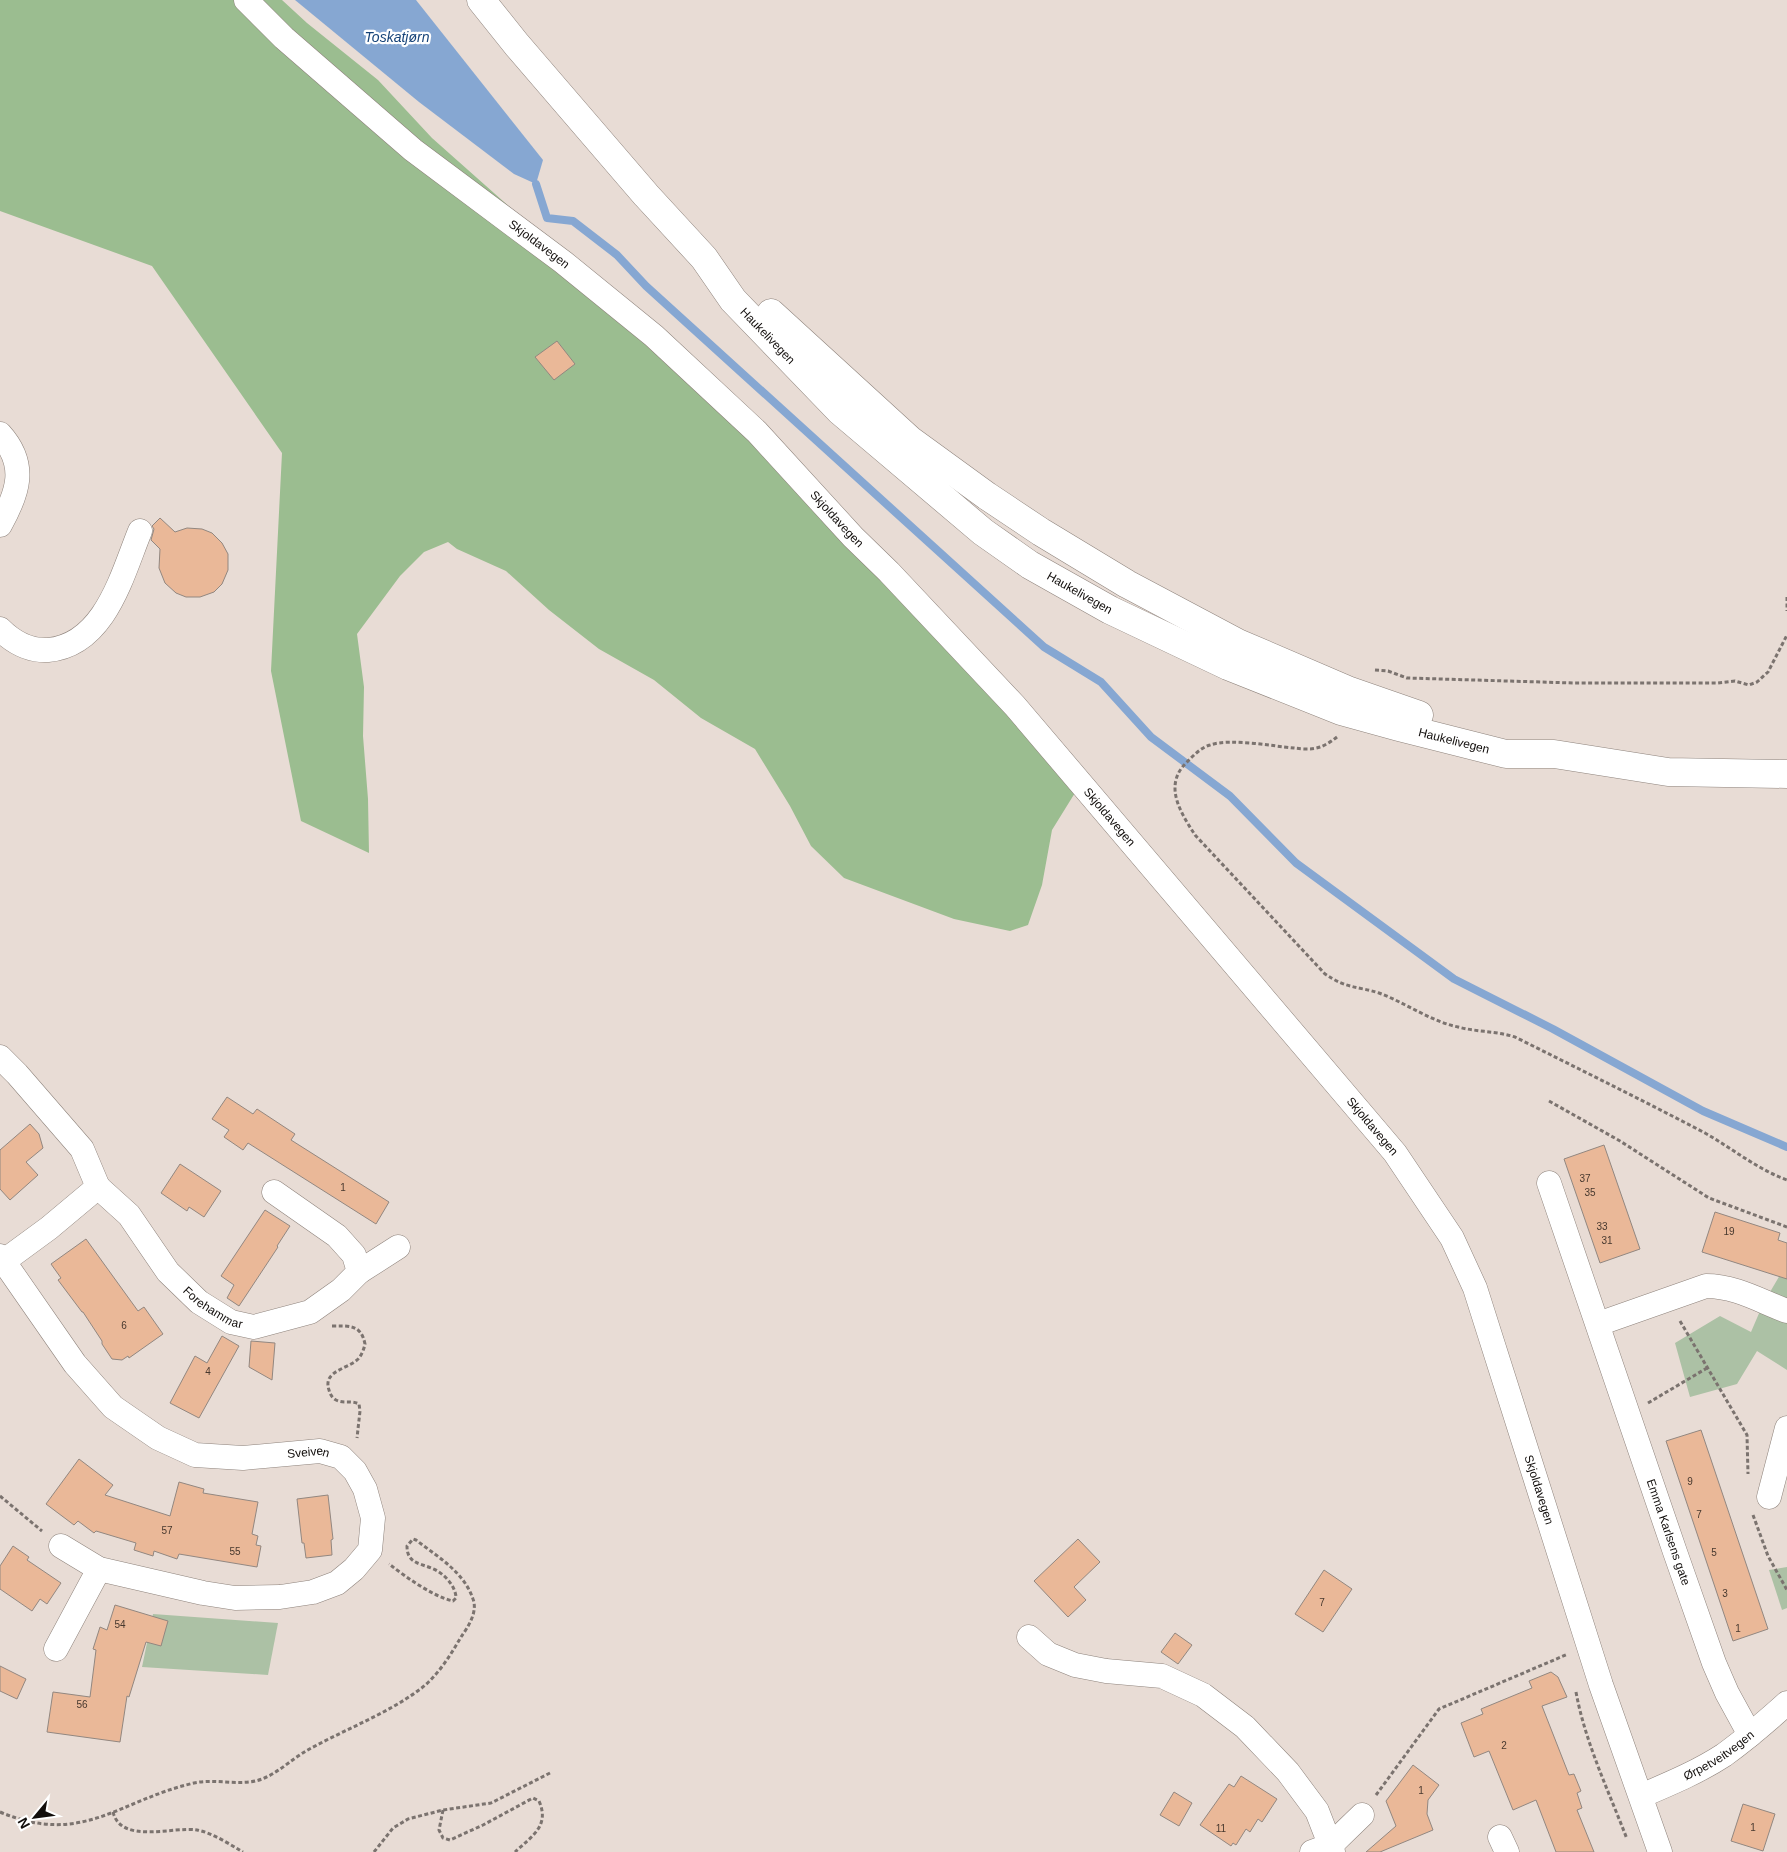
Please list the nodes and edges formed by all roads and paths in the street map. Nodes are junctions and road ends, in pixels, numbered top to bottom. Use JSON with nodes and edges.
{"nodes":[{"id":1,"x":246,"y":0,"type":"edge"},
{"id":2,"x":482,"y":0,"type":"edge"},
{"id":3,"x":0,"y":434,"type":"edge"},
{"id":4,"x":0,"y":525,"type":"edge"},
{"id":5,"x":140,"y":531,"type":"dead end"},
{"id":6,"x":1787,"y":597,"type":"edge"},
{"id":7,"x":1787,"y":611,"type":"edge"},
{"id":8,"x":0,"y":629,"type":"edge"},
{"id":9,"x":1787,"y":634,"type":"edge"},
{"id":10,"x":1370,"y":670,"type":"dead end"},
{"id":11,"x":1342,"y":731,"type":"dead end"},
{"id":12,"x":1787,"y":774,"type":"edge"},
{"id":13,"x":0,"y":1057,"type":"edge"},
{"id":14,"x":1548,"y":1101,"type":"dead end"},
{"id":15,"x":1787,"y":1180,"type":"edge"},
{"id":16,"x":1549,"y":1182,"type":"dead end"},
{"id":17,"x":98,"y":1187,"type":"junction"},
{"id":18,"x":274,"y":1192,"type":"dead end"},
{"id":19,"x":1787,"y":1227,"type":"edge"},
{"id":20,"x":398,"y":1247,"type":"dead end"},
{"id":21,"x":2,"y":1259,"type":"edge"},
{"id":22,"x":359,"y":1272,"type":"junction"},
{"id":23,"x":1787,"y":1311,"type":"edge"},
{"id":24,"x":310,"y":1312,"type":"junction"},
{"id":25,"x":1598,"y":1324,"type":"junction"},
{"id":26,"x":1688,"y":1335,"type":"dead end"},
{"id":27,"x":1707,"y":1368,"type":"junction"},
{"id":28,"x":1719,"y":1389,"type":"dead end"},
{"id":29,"x":1629,"y":1415,"type":"junction"},
{"id":30,"x":1787,"y":1428,"type":"edge"},
{"id":31,"x":348,"y":1464,"type":"junction"},
{"id":32,"x":0,"y":1496,"type":"edge"},
{"id":33,"x":1769,"y":1497,"type":"dead end"},
{"id":34,"x":62,"y":1546,"type":"joint"},
{"id":35,"x":370,"y":1550,"type":"junction"},
{"id":36,"x":99,"y":1569,"type":"junction"},
{"id":37,"x":1776,"y":1569,"type":"dead end"},
{"id":38,"x":1787,"y":1590,"type":"edge"},
{"id":39,"x":1029,"y":1637,"type":"dead end"},
{"id":40,"x":1566,"y":1645,"type":"dead end"},
{"id":41,"x":56,"y":1649,"type":"dead end"},
{"id":42,"x":1568,"y":1654,"type":"junction"},
{"id":43,"x":1570,"y":1664,"type":"dead end"},
{"id":44,"x":1574,"y":1683,"type":"dead end"},
{"id":45,"x":1787,"y":1703,"type":"edge"},
{"id":46,"x":1750,"y":1735,"type":"junction"},
{"id":47,"x":550,"y":1773,"type":"dead end"},
{"id":48,"x":1641,"y":1796,"type":"junction"},
{"id":49,"x":443,"y":1810,"type":"junction"},
{"id":50,"x":0,"y":1812,"type":"edge"},
{"id":51,"x":113,"y":1812,"type":"junction"},
{"id":52,"x":1362,"y":1815,"type":"joint"},
{"id":53,"x":1628,"y":1843,"type":"dead end"},
{"id":54,"x":1325,"y":1850,"type":"edge"},
{"id":55,"x":243,"y":1852,"type":"edge"},
{"id":56,"x":374,"y":1852,"type":"edge"},
{"id":57,"x":515,"y":1852,"type":"edge"},
{"id":58,"x":1660,"y":1852,"type":"edge"}],
"edges":[{"from":1,"to":48,"type":"street","name":"Skjoldavegen"},
{"from":2,"to":12,"type":"highway","name":"Haukelivegen"},
{"from":3,"to":4,"type":"street"},
{"from":5,"to":8,"type":"street"},
{"from":6,"to":7,"type":"path"},
{"from":9,"to":10,"type":"path"},
{"from":11,"to":15,"type":"path"},
{"from":13,"to":17,"type":"street","name":"Forehammar"},
{"from":14,"to":19,"type":"path"},
{"from":16,"to":25,"type":"street","name":"Emma Karlsens gate"},
{"from":17,"to":21,"type":"street"},
{"from":17,"to":24,"type":"street","name":"Forehammar"},
{"from":18,"to":22,"type":"street"},
{"from":20,"to":22,"type":"street","name":"Forehammar"},
{"from":21,"to":31,"type":"street","name":"Sveiven"},
{"from":22,"to":24,"type":"street","name":"Forehammar"},
{"from":23,"to":25,"type":"street"},
{"from":24,"to":31,"type":"path"},
{"from":25,"to":29,"type":"street","name":"Emma Karlsens gate"},
{"from":26,"to":27,"type":"path"},
{"from":27,"to":28,"type":"path"},
{"from":27,"to":29,"type":"path"},
{"from":29,"to":46,"type":"street","name":"Emma Karlsens gate"},
{"from":30,"to":33,"type":"street"},
{"from":31,"to":35,"type":"street","name":"Sveiven"},
{"from":32,"to":34,"type":"path"},
{"from":34,"to":36,"type":"street"},
{"from":35,"to":36,"type":"street"},
{"from":35,"to":51,"type":"path"},
{"from":36,"to":41,"type":"street"},
{"from":37,"to":38,"type":"path"},
{"from":39,"to":54,"type":"street"},
{"from":40,"to":42,"type":"path"},
{"from":42,"to":43,"type":"path"},
{"from":42,"to":52,"type":"path"},
{"from":44,"to":53,"type":"path"},
{"from":45,"to":46,"type":"street","name":"Ørpetveitvegen"},
{"from":46,"to":48,"type":"street","name":"Ørpetveitvegen"},
{"from":47,"to":49,"type":"path"},
{"from":48,"to":58,"type":"street","name":"Skjoldavegen"},
{"from":49,"to":56,"type":"path"},
{"from":49,"to":57,"type":"path"},
{"from":50,"to":51,"type":"path"},
{"from":51,"to":55,"type":"path"},
{"from":52,"to":54,"type":"street"}]}
